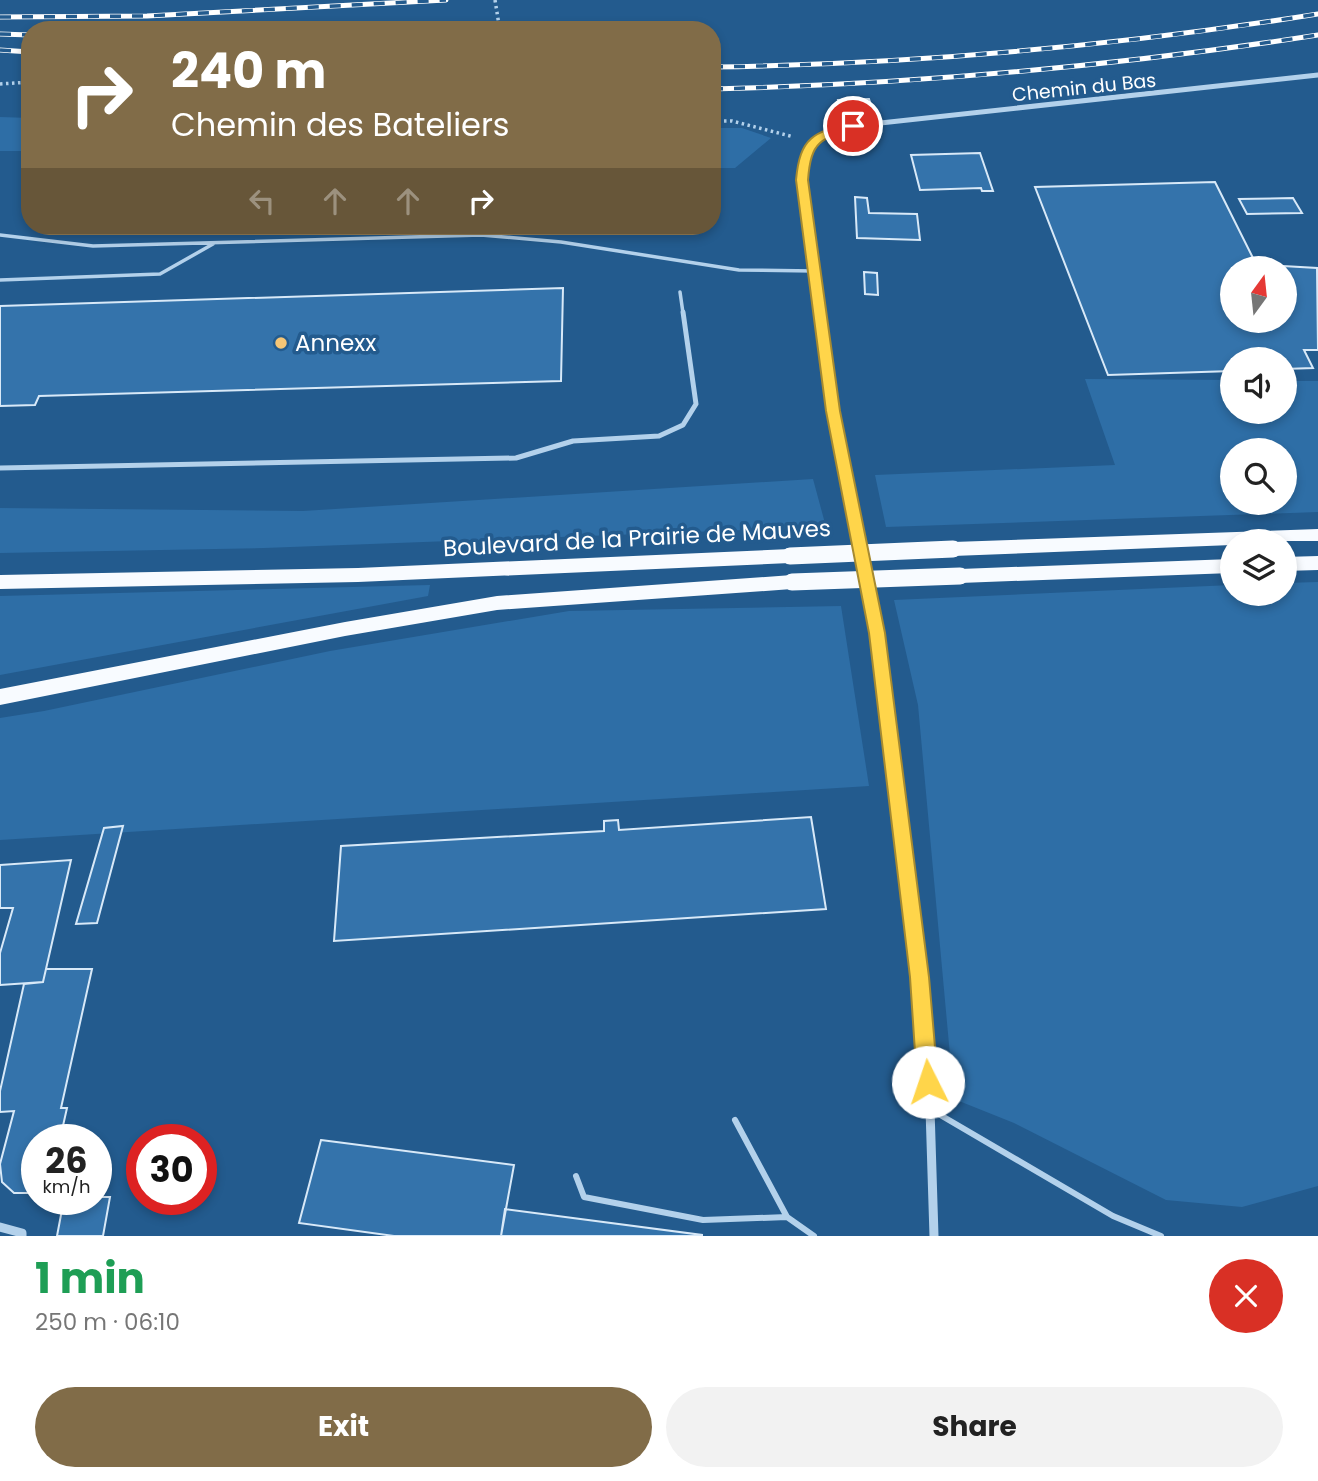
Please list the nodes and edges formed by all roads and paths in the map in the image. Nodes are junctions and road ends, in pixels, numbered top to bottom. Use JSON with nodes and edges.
{"nodes":[{"id":1,"x":495,"y":0,"type":"edge"},
{"id":2,"x":498,"y":21,"type":"edge"},
{"id":3,"x":1318,"y":75,"type":"edge"},
{"id":4,"x":21,"y":83,"type":"edge"},
{"id":5,"x":0,"y":84,"type":"edge"},
{"id":6,"x":721,"y":121,"type":"edge"},
{"id":7,"x":812,"y":142,"type":"junction"},
{"id":8,"x":0,"y":235,"type":"edge"},
{"id":9,"x":216,"y":242,"type":"junction"},
{"id":10,"x":814,"y":271,"type":"junction"},
{"id":11,"x":0,"y":280,"type":"edge"},
{"id":12,"x":681,"y":292,"type":"dead end"},
{"id":13,"x":0,"y":468,"type":"edge"},
{"id":14,"x":1318,"y":535,"type":"edge"},
{"id":15,"x":1318,"y":563,"type":"edge"},
{"id":16,"x":1297,"y":564,"type":"edge"},
{"id":17,"x":1220,"y":566,"type":"edge"},
{"id":18,"x":0,"y":582,"type":"edge"},
{"id":19,"x":0,"y":698,"type":"edge"},
{"id":20,"x":930,"y":1109,"type":"junction"},
{"id":21,"x":734,"y":1119,"type":"dead end"},
{"id":22,"x":576,"y":1176,"type":"dead end"},
{"id":23,"x":787,"y":1217,"type":"junction"},
{"id":24,"x":0,"y":1227,"type":"edge"},
{"id":25,"x":931,"y":1235,"type":"edge"},
{"id":26,"x":22,"y":1236,"type":"edge"},
{"id":27,"x":814,"y":1236,"type":"edge"},
{"id":28,"x":1161,"y":1236,"type":"edge"}],
"edges":[{"from":1,"to":2,"type":"path"},
{"from":3,"to":7,"type":"street","name":"Chemin du Bas"},
{"from":4,"to":5,"type":"path"},
{"from":6,"to":7,"type":"path"},
{"from":7,"to":10,"type":"street"},
{"from":8,"to":9,"type":"lane"},
{"from":9,"to":10,"type":"lane"},
{"from":9,"to":11,"type":"lane"},
{"from":10,"to":20,"type":"street"},
{"from":12,"to":13,"type":"lane"},
{"from":14,"to":18,"type":"main road","name":"Boulevard de la Prairie de Mauves","bridge":true},
{"from":15,"to":16,"type":"main road"},
{"from":17,"to":19,"type":"main road","bridge":true},
{"from":20,"to":25,"type":"street"},
{"from":20,"to":28,"type":"lane"},
{"from":21,"to":23,"type":"lane"},
{"from":22,"to":23,"type":"lane"},
{"from":23,"to":27,"type":"lane"},
{"from":24,"to":26,"type":"street"}]}
